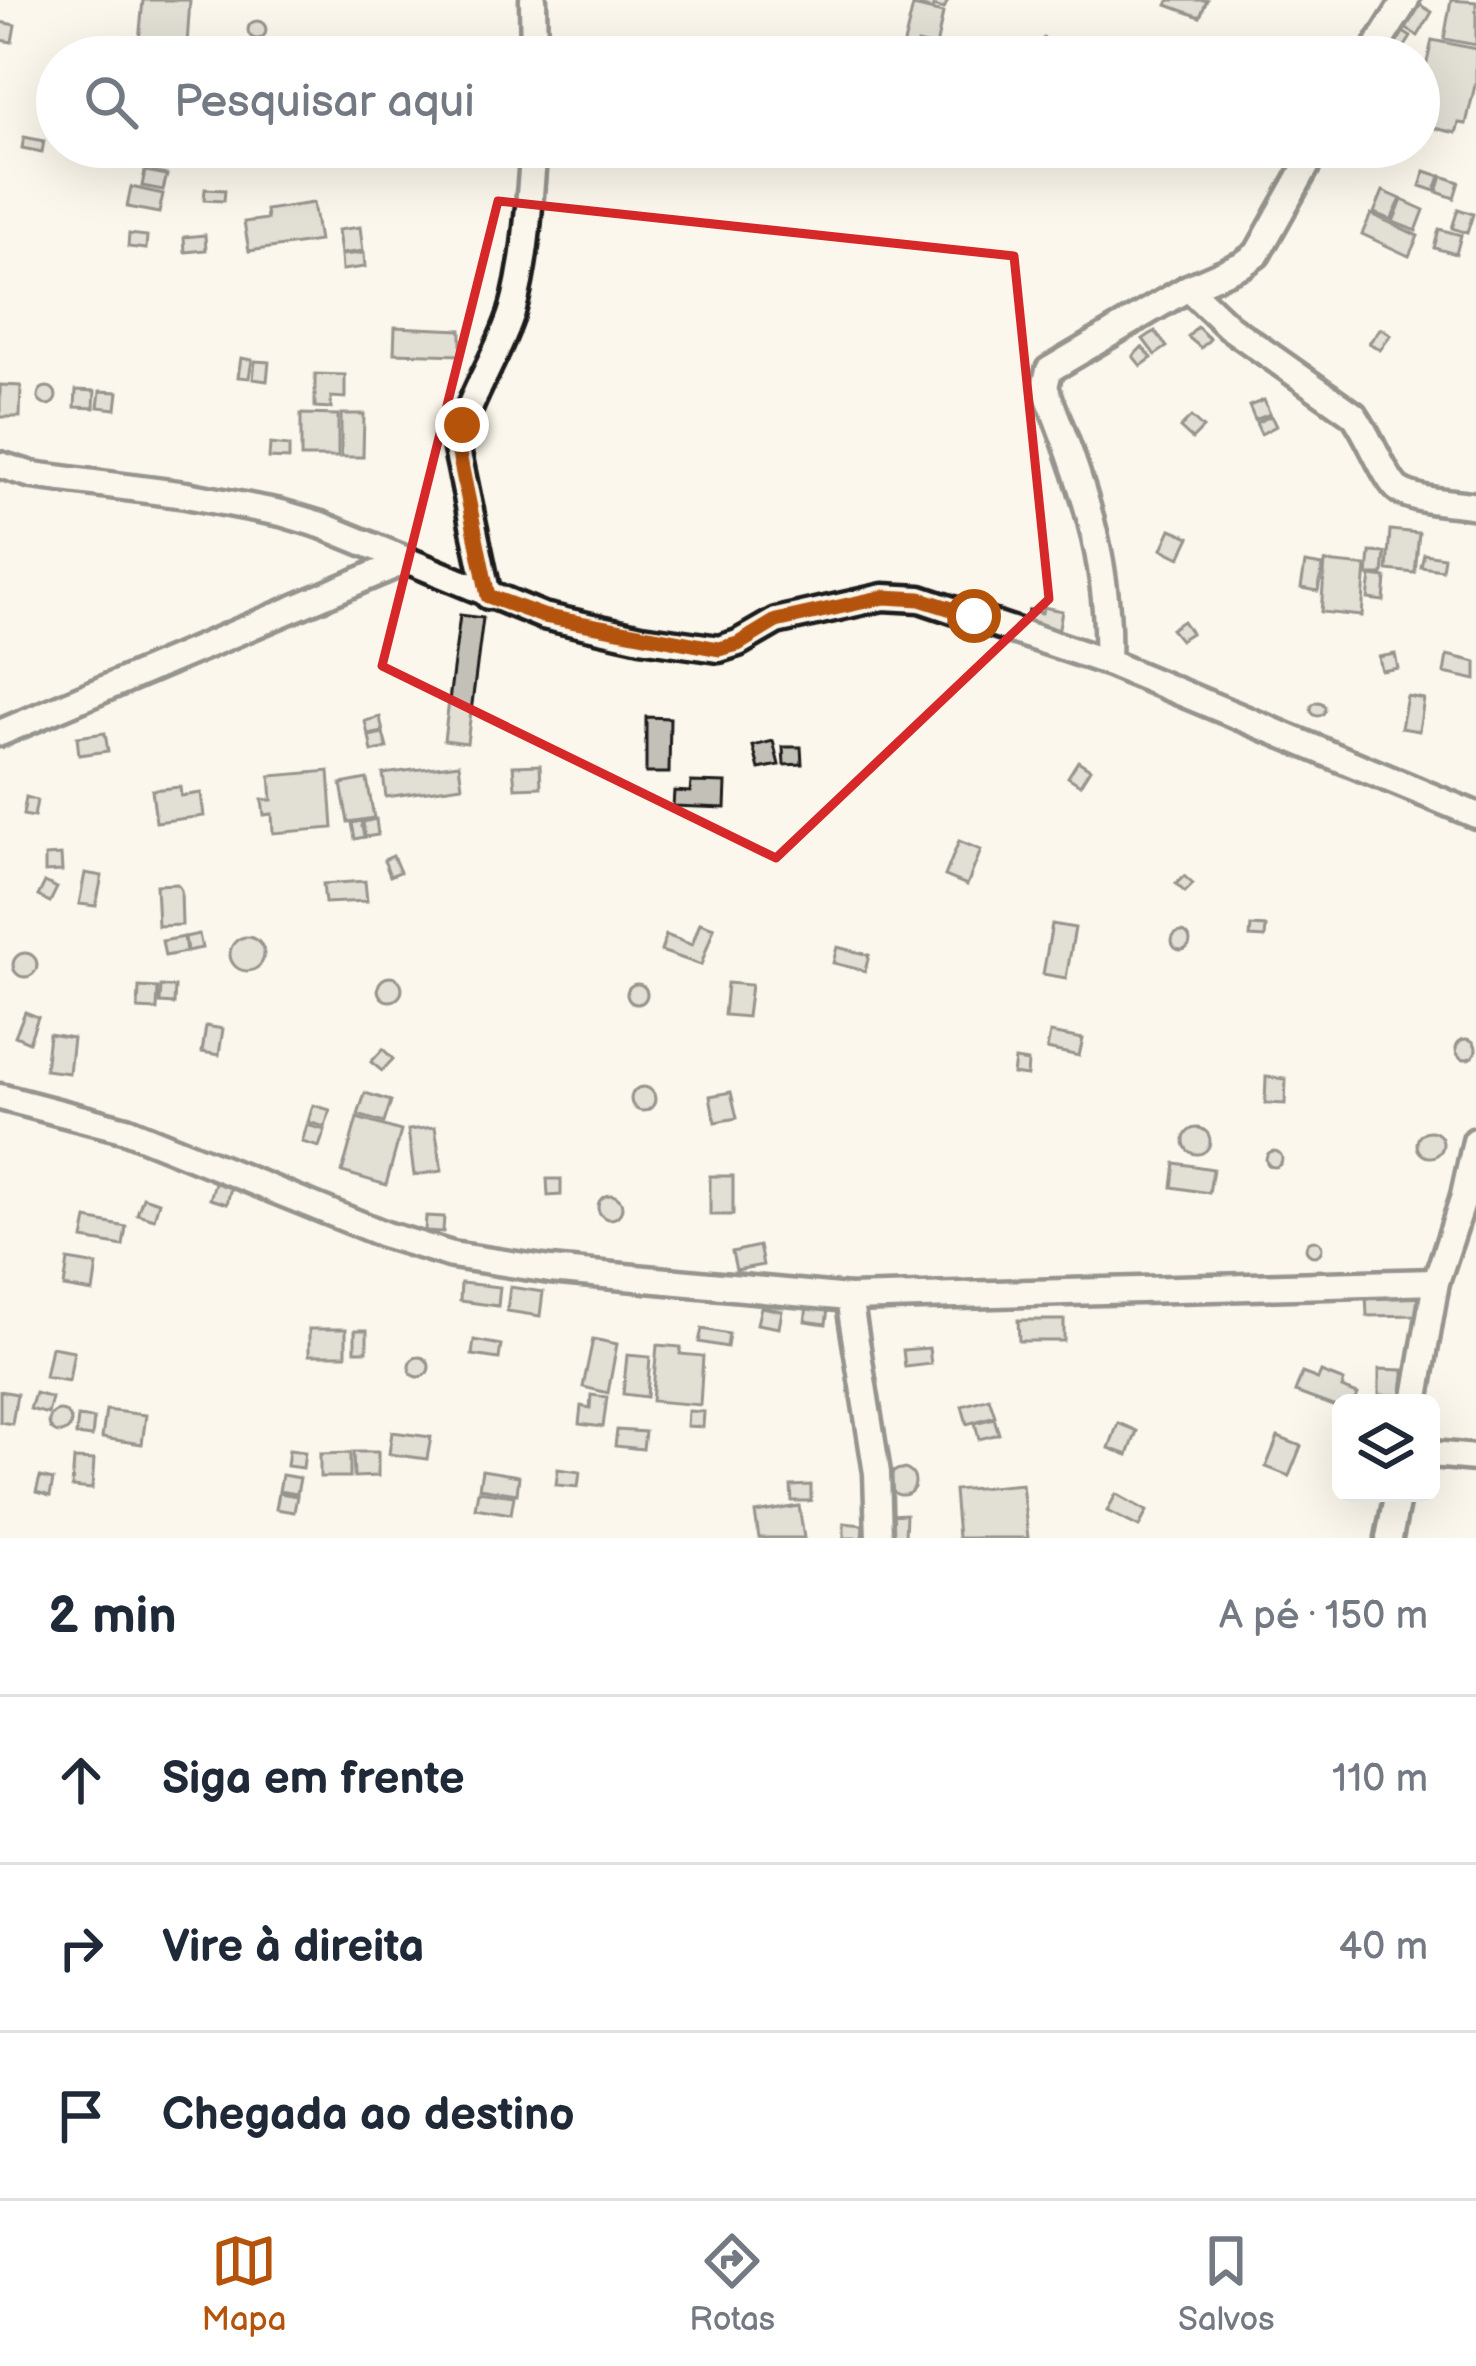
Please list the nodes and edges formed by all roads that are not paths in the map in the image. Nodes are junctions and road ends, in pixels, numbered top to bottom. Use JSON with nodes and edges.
{"nodes":[{"id":1,"x":533,"y":0,"type":"edge"},
{"id":2,"x":1406,"y":0,"type":"edge"},
{"id":3,"x":534,"y":36,"type":"edge"},
{"id":4,"x":1383,"y":36,"type":"edge"},
{"id":5,"x":532,"y":168,"type":"edge"},
{"id":6,"x":1305,"y":168,"type":"edge"},
{"id":7,"x":1187,"y":288,"type":"junction"},
{"id":8,"x":0,"y":464,"type":"edge"},
{"id":9,"x":1476,"y":506,"type":"edge"},
{"id":10,"x":408,"y":560,"type":"junction"},
{"id":11,"x":488,"y":596,"type":"junction"},
{"id":12,"x":1107,"y":662,"type":"junction"},
{"id":13,"x":0,"y":734,"type":"edge"},
{"id":14,"x":1476,"y":815,"type":"edge"},
{"id":15,"x":0,"y":1097,"type":"edge"},
{"id":16,"x":1476,"y":1141,"type":"edge"},
{"id":17,"x":1436,"y":1282,"type":"junction"},
{"id":18,"x":849,"y":1298,"type":"junction"},
{"id":19,"x":1417,"y":1394,"type":"edge"},
{"id":20,"x":1440,"y":1455,"type":"edge"},
{"id":21,"x":1476,"y":1458,"type":"edge"},
{"id":22,"x":1396,"y":1502,"type":"edge"},
{"id":23,"x":879,"y":1538,"type":"edge"},
{"id":24,"x":1389,"y":1538,"type":"edge"}],
"edges":[{"from":1,"to":3,"type":"street"},
{"from":2,"to":4,"type":"street"},
{"from":5,"to":11,"type":"street"},
{"from":6,"to":7,"type":"street"},
{"from":7,"to":9,"type":"street"},
{"from":7,"to":12,"type":"street"},
{"from":8,"to":10,"type":"street"},
{"from":10,"to":11,"type":"street"},
{"from":10,"to":13,"type":"street"},
{"from":11,"to":12,"type":"street"},
{"from":12,"to":14,"type":"street"},
{"from":15,"to":18,"type":"street"},
{"from":16,"to":17,"type":"street"},
{"from":17,"to":18,"type":"street"},
{"from":17,"to":19,"type":"street"},
{"from":18,"to":23,"type":"street"},
{"from":20,"to":21,"type":"street"},
{"from":22,"to":24,"type":"street"}]}
